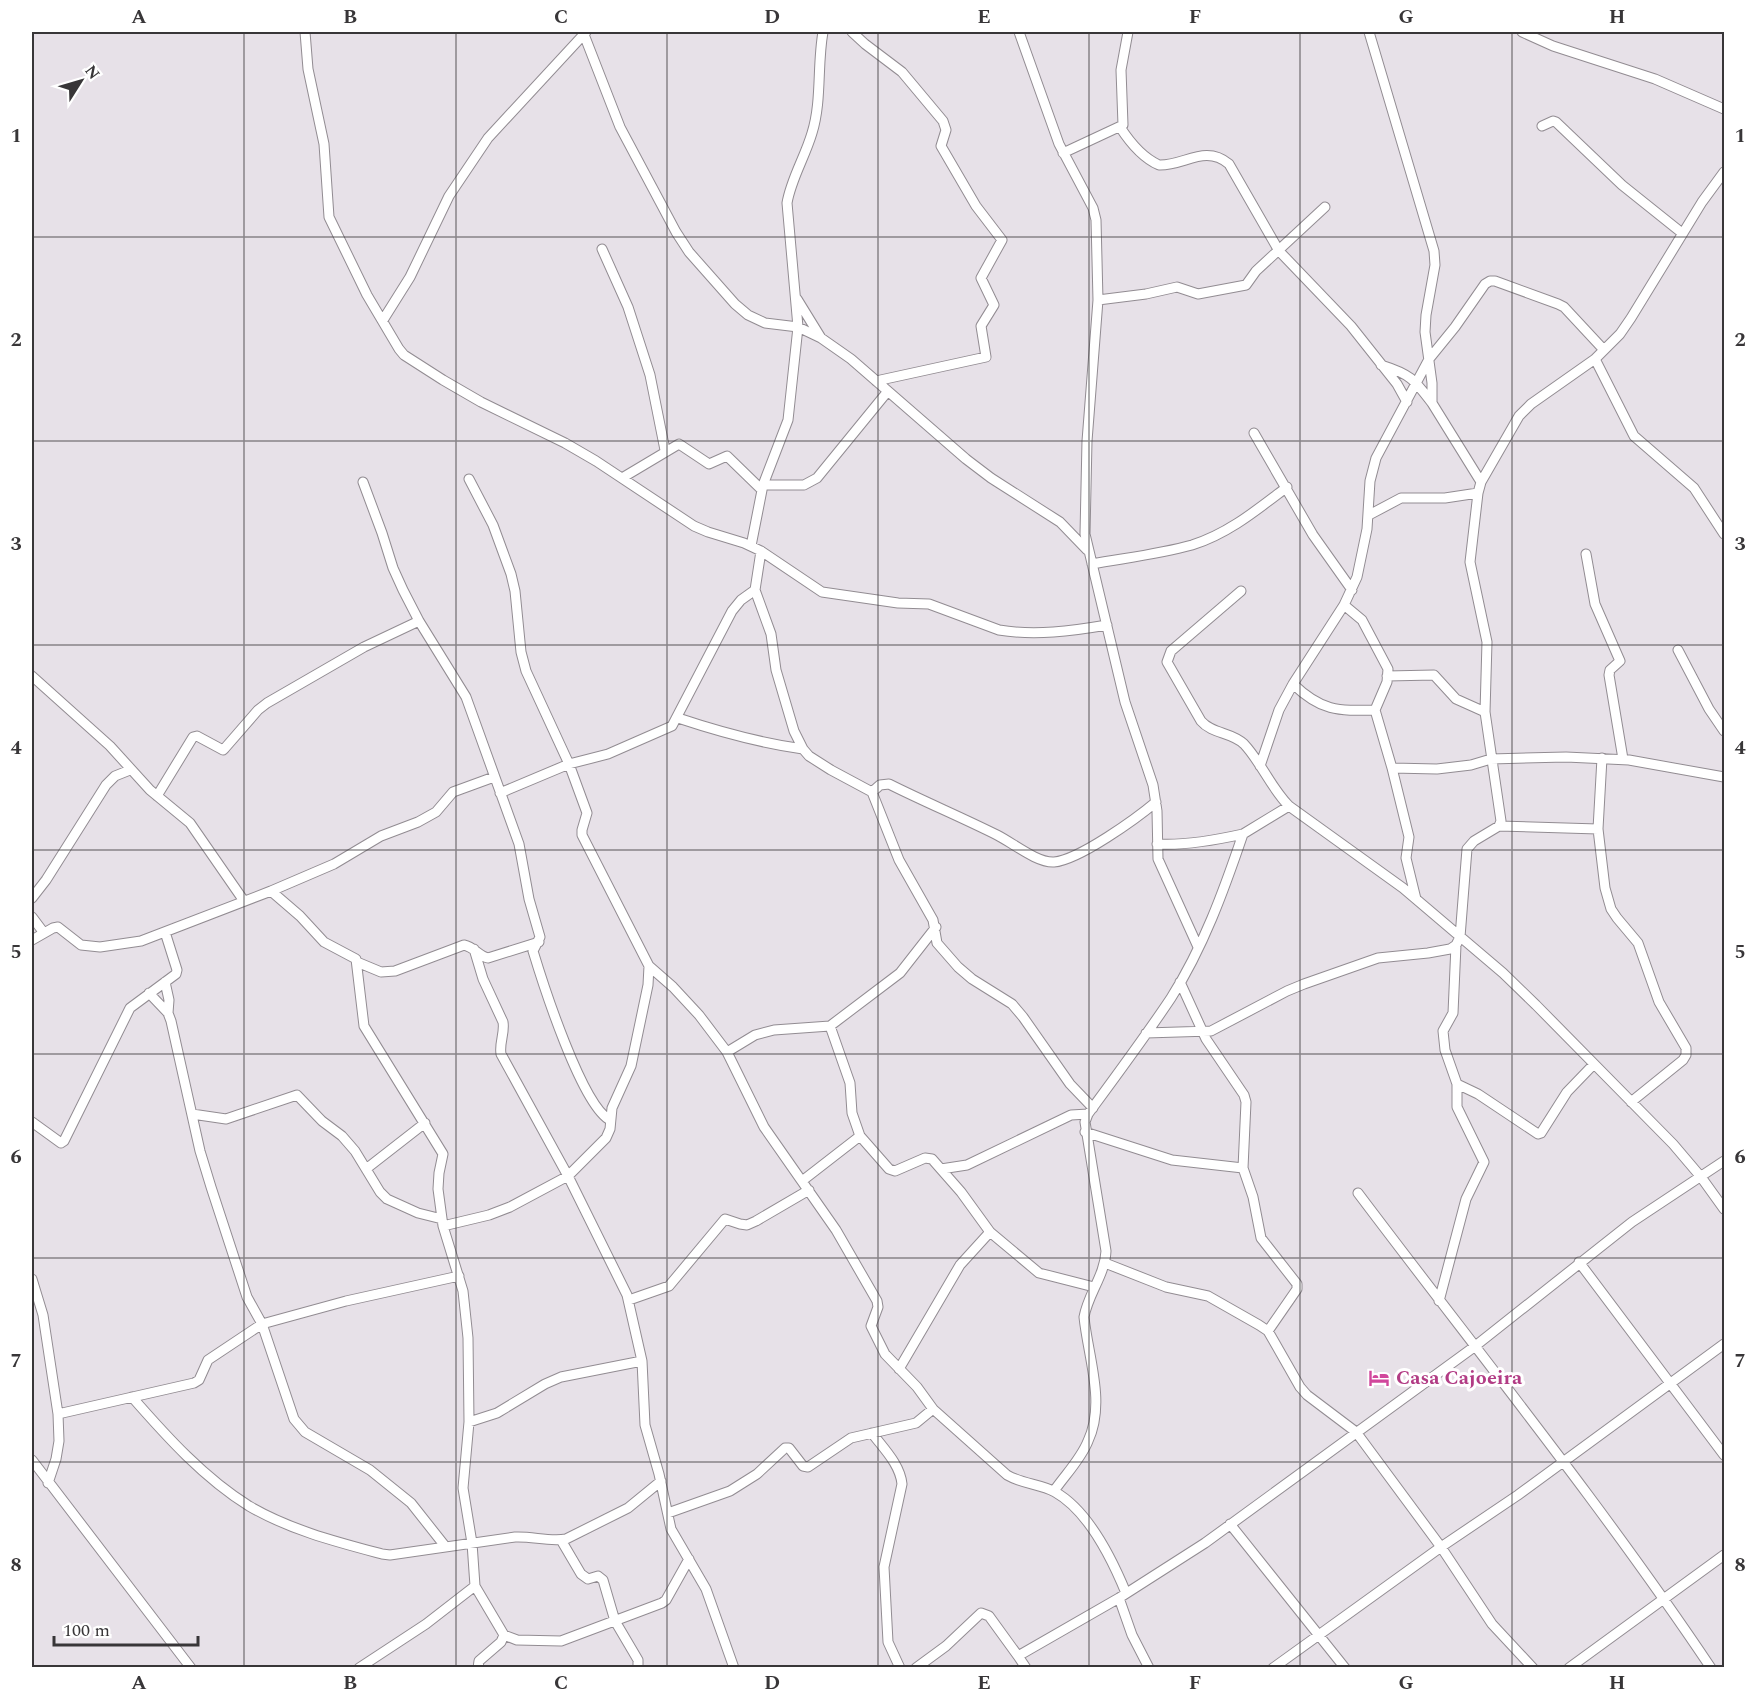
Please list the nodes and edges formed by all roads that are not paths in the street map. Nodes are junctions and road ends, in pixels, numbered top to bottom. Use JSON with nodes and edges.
{"nodes":[{"id":1,"x":305,"y":32,"type":"edge"},
{"id":2,"x":584,"y":32,"type":"edge"},
{"id":3,"x":823,"y":32,"type":"edge"},
{"id":4,"x":852,"y":32,"type":"edge"},
{"id":5,"x":1019,"y":32,"type":"edge"},
{"id":6,"x":1128,"y":32,"type":"edge"},
{"id":7,"x":1369,"y":32,"type":"edge"},
{"id":8,"x":1522,"y":32,"type":"edge"},
{"id":9,"x":1725,"y":109,"type":"edge"},
{"id":10,"x":1542,"y":126,"type":"dead end"},
{"id":11,"x":1120,"y":127,"type":"junction"},
{"id":12,"x":1063,"y":153,"type":"junction"},
{"id":13,"x":1725,"y":172,"type":"edge"},
{"id":14,"x":1325,"y":207,"type":"dead end"},
{"id":15,"x":1682,"y":233,"type":"junction"},
{"id":16,"x":602,"y":249,"type":"dead end"},
{"id":17,"x":1279,"y":251,"type":"junction"},
{"id":18,"x":796,"y":297,"type":"junction"},
{"id":19,"x":1098,"y":300,"type":"junction"},
{"id":20,"x":383,"y":320,"type":"junction"},
{"id":21,"x":798,"y":327,"type":"junction"},
{"id":22,"x":821,"y":338,"type":"junction"},
{"id":23,"x":1604,"y":350,"type":"junction"},
{"id":24,"x":1429,"y":359,"type":"junction"},
{"id":25,"x":1596,"y":359,"type":"junction"},
{"id":26,"x":1381,"y":365,"type":"junction"},
{"id":27,"x":876,"y":381,"type":"junction"},
{"id":28,"x":1417,"y":383,"type":"junction"},
{"id":29,"x":888,"y":391,"type":"junction"},
{"id":30,"x":1407,"y":402,"type":"junction"},
{"id":31,"x":1432,"y":403,"type":"junction"},
{"id":32,"x":1254,"y":433,"type":"dead end"},
{"id":33,"x":665,"y":450,"type":"junction"},
{"id":34,"x":622,"y":478,"type":"junction"},
{"id":35,"x":470,"y":479,"type":"dead end"},
{"id":36,"x":1481,"y":482,"type":"junction"},
{"id":37,"x":363,"y":483,"type":"dead end"},
{"id":38,"x":1287,"y":487,"type":"junction"},
{"id":39,"x":763,"y":488,"type":"junction"},
{"id":40,"x":1478,"y":493,"type":"junction"},
{"id":41,"x":1370,"y":515,"type":"junction"},
{"id":42,"x":1725,"y":534,"type":"edge"},
{"id":43,"x":751,"y":546,"type":"junction"},
{"id":44,"x":761,"y":551,"type":"junction"},
{"id":45,"x":1089,"y":552,"type":"junction"},
{"id":46,"x":1586,"y":554,"type":"dead end"},
{"id":47,"x":1092,"y":564,"type":"junction"},
{"id":48,"x":755,"y":590,"type":"junction"},
{"id":49,"x":1352,"y":590,"type":"junction"},
{"id":50,"x":1241,"y":591,"type":"dead end"},
{"id":51,"x":1344,"y":605,"type":"junction"},
{"id":52,"x":419,"y":621,"type":"junction"},
{"id":53,"x":1107,"y":625,"type":"junction"},
{"id":54,"x":1678,"y":650,"type":"dead end"},
{"id":55,"x":32,"y":676,"type":"edge"},
{"id":56,"x":1387,"y":676,"type":"junction"},
{"id":57,"x":1293,"y":684,"type":"junction"},
{"id":58,"x":1375,"y":710,"type":"junction"},
{"id":59,"x":1485,"y":712,"type":"junction"},
{"id":60,"x":678,"y":718,"type":"junction"},
{"id":61,"x":1725,"y":731,"type":"edge"},
{"id":62,"x":803,"y":749,"type":"junction"},
{"id":63,"x":1602,"y":758,"type":"junction"},
{"id":64,"x":1491,"y":759,"type":"junction"},
{"id":65,"x":1623,"y":759,"type":"junction"},
{"id":66,"x":569,"y":764,"type":"junction"},
{"id":67,"x":1260,"y":766,"type":"junction"},
{"id":68,"x":1392,"y":768,"type":"junction"},
{"id":69,"x":130,"y":770,"type":"junction"},
{"id":70,"x":494,"y":777,"type":"junction"},
{"id":71,"x":1725,"y":777,"type":"edge"},
{"id":72,"x":872,"y":792,"type":"junction"},
{"id":73,"x":500,"y":793,"type":"junction"},
{"id":74,"x":157,"y":796,"type":"junction"},
{"id":75,"x":1156,"y":802,"type":"junction"},
{"id":76,"x":1289,"y":806,"type":"junction"},
{"id":77,"x":1499,"y":826,"type":"junction"},
{"id":78,"x":1598,"y":829,"type":"junction"},
{"id":79,"x":1243,"y":834,"type":"junction"},
{"id":80,"x":1156,"y":844,"type":"junction"},
{"id":81,"x":271,"y":891,"type":"junction"},
{"id":82,"x":32,"y":898,"type":"edge"},
{"id":83,"x":1416,"y":899,"type":"junction"},
{"id":84,"x":244,"y":901,"type":"junction"},
{"id":85,"x":32,"y":917,"type":"edge"},
{"id":86,"x":936,"y":927,"type":"junction"},
{"id":87,"x":165,"y":932,"type":"junction"},
{"id":88,"x":44,"y":933,"type":"junction"},
{"id":89,"x":32,"y":940,"type":"edge"},
{"id":90,"x":1458,"y":941,"type":"junction"},
{"id":91,"x":539,"y":942,"type":"junction"},
{"id":92,"x":1198,"y":947,"type":"junction"},
{"id":93,"x":474,"y":949,"type":"junction"},
{"id":94,"x":357,"y":962,"type":"junction"},
{"id":95,"x":649,"y":966,"type":"junction"},
{"id":96,"x":660,"y":976,"type":"junction"},
{"id":97,"x":165,"y":982,"type":"junction"},
{"id":98,"x":1180,"y":982,"type":"junction"},
{"id":99,"x":648,"y":985,"type":"junction"},
{"id":100,"x":149,"y":993,"type":"junction"},
{"id":101,"x":168,"y":1013,"type":"junction"},
{"id":102,"x":830,"y":1026,"type":"junction"},
{"id":103,"x":1203,"y":1032,"type":"junction"},
{"id":104,"x":1146,"y":1033,"type":"junction"},
{"id":105,"x":727,"y":1052,"type":"junction"},
{"id":106,"x":1594,"y":1064,"type":"junction"},
{"id":107,"x":1457,"y":1084,"type":"junction"},
{"id":108,"x":1631,"y":1102,"type":"junction"},
{"id":109,"x":1090,"y":1111,"type":"junction"},
{"id":110,"x":192,"y":1114,"type":"junction"},
{"id":111,"x":610,"y":1120,"type":"junction"},
{"id":112,"x":32,"y":1122,"type":"edge"},
{"id":113,"x":424,"y":1123,"type":"junction"},
{"id":114,"x":1085,"y":1132,"type":"junction"},
{"id":115,"x":860,"y":1136,"type":"junction"},
{"id":116,"x":1725,"y":1161,"type":"edge"},
{"id":117,"x":366,"y":1168,"type":"junction"},
{"id":118,"x":1243,"y":1168,"type":"junction"},
{"id":119,"x":941,"y":1169,"type":"junction"},
{"id":120,"x":568,"y":1176,"type":"junction"},
{"id":121,"x":1701,"y":1177,"type":"junction"},
{"id":122,"x":802,"y":1181,"type":"junction"},
{"id":123,"x":809,"y":1190,"type":"junction"},
{"id":124,"x":1358,"y":1193,"type":"dead end"},
{"id":125,"x":1725,"y":1209,"type":"edge"},
{"id":126,"x":443,"y":1222,"type":"junction"},
{"id":127,"x":990,"y":1232,"type":"junction"},
{"id":128,"x":1579,"y":1262,"type":"junction"},
{"id":129,"x":1105,"y":1263,"type":"junction"},
{"id":130,"x":459,"y":1276,"type":"junction"},
{"id":131,"x":32,"y":1279,"type":"edge"},
{"id":132,"x":1094,"y":1287,"type":"junction"},
{"id":133,"x":629,"y":1300,"type":"junction"},
{"id":134,"x":1439,"y":1301,"type":"junction"},
{"id":135,"x":262,"y":1324,"type":"junction"},
{"id":136,"x":1268,"y":1331,"type":"junction"},
{"id":137,"x":1725,"y":1344,"type":"edge"},
{"id":138,"x":1474,"y":1347,"type":"junction"},
{"id":139,"x":642,"y":1361,"type":"junction"},
{"id":140,"x":899,"y":1369,"type":"junction"},
{"id":141,"x":1670,"y":1382,"type":"junction"},
{"id":142,"x":132,"y":1397,"type":"junction"},
{"id":143,"x":933,"y":1408,"type":"junction"},
{"id":144,"x":58,"y":1414,"type":"junction"},
{"id":145,"x":469,"y":1422,"type":"junction"},
{"id":146,"x":1356,"y":1432,"type":"junction"},
{"id":147,"x":872,"y":1433,"type":"junction"},
{"id":148,"x":1725,"y":1455,"type":"edge"},
{"id":149,"x":32,"y":1460,"type":"edge"},
{"id":150,"x":1564,"y":1462,"type":"junction"},
{"id":151,"x":661,"y":1481,"type":"junction"},
{"id":152,"x":48,"y":1483,"type":"junction"},
{"id":153,"x":1054,"y":1491,"type":"junction"},
{"id":154,"x":668,"y":1513,"type":"junction"},
{"id":155,"x":1230,"y":1524,"type":"junction"},
{"id":156,"x":561,"y":1540,"type":"junction"},
{"id":157,"x":472,"y":1543,"type":"junction"},
{"id":158,"x":445,"y":1546,"type":"junction"},
{"id":159,"x":1441,"y":1547,"type":"junction"},
{"id":160,"x":1725,"y":1555,"type":"edge"},
{"id":161,"x":689,"y":1559,"type":"junction"},
{"id":162,"x":475,"y":1586,"type":"junction"},
{"id":163,"x":1123,"y":1595,"type":"junction"},
{"id":164,"x":1665,"y":1599,"type":"junction"},
{"id":165,"x":615,"y":1621,"type":"junction"},
{"id":166,"x":504,"y":1635,"type":"junction"},
{"id":167,"x":1318,"y":1635,"type":"junction"},
{"id":168,"x":1018,"y":1656,"type":"junction"},
{"id":169,"x":191,"y":1668,"type":"edge"},
{"id":170,"x":359,"y":1668,"type":"edge"},
{"id":171,"x":478,"y":1668,"type":"edge"},
{"id":172,"x":638,"y":1668,"type":"edge"},
{"id":173,"x":734,"y":1668,"type":"edge"},
{"id":174,"x":900,"y":1668,"type":"edge"},
{"id":175,"x":916,"y":1668,"type":"edge"},
{"id":176,"x":1026,"y":1668,"type":"edge"},
{"id":177,"x":1149,"y":1668,"type":"edge"},
{"id":178,"x":1273,"y":1668,"type":"edge"},
{"id":179,"x":1345,"y":1668,"type":"edge"},
{"id":180,"x":1533,"y":1668,"type":"edge"},
{"id":181,"x":1569,"y":1668,"type":"edge"},
{"id":182,"x":1711,"y":1668,"type":"edge"}],
"edges":[{"from":1,"to":20,"type":"street"},
{"from":2,"to":20,"type":"street"},
{"from":2,"to":21,"type":"street"},
{"from":3,"to":18,"type":"street"},
{"from":4,"to":27,"type":"street"},
{"from":5,"to":12,"type":"street"},
{"from":6,"to":11,"type":"street"},
{"from":7,"to":24,"type":"street"},
{"from":8,"to":9,"type":"street"},
{"from":10,"to":15,"type":"street"},
{"from":11,"to":12,"type":"street"},
{"from":11,"to":17,"type":"street"},
{"from":12,"to":19,"type":"street"},
{"from":13,"to":15,"type":"street"},
{"from":14,"to":17,"type":"street"},
{"from":15,"to":23,"type":"street"},
{"from":16,"to":33,"type":"street"},
{"from":17,"to":19,"type":"street"},
{"from":17,"to":26,"type":"street"},
{"from":18,"to":21,"type":"street"},
{"from":18,"to":22,"type":"street"},
{"from":19,"to":45,"type":"street"},
{"from":20,"to":34,"type":"street"},
{"from":21,"to":22,"type":"street"},
{"from":21,"to":39,"type":"street"},
{"from":22,"to":27,"type":"street"},
{"from":23,"to":24,"type":"street"},
{"from":23,"to":25,"type":"street"},
{"from":24,"to":28,"type":"street"},
{"from":24,"to":31,"type":"street"},
{"from":25,"to":36,"type":"street"},
{"from":25,"to":42,"type":"street"},
{"from":26,"to":28,"type":"street"},
{"from":26,"to":30,"type":"street"},
{"from":27,"to":29,"type":"street"},
{"from":28,"to":30,"type":"street"},
{"from":28,"to":31,"type":"street"},
{"from":29,"to":39,"type":"street"},
{"from":29,"to":45,"type":"street"},
{"from":30,"to":41,"type":"street"},
{"from":31,"to":36,"type":"street"},
{"from":32,"to":38,"type":"street"},
{"from":33,"to":34,"type":"street"},
{"from":33,"to":39,"type":"street"},
{"from":34,"to":43,"type":"street"},
{"from":35,"to":66,"type":"street"},
{"from":36,"to":40,"type":"street"},
{"from":37,"to":52,"type":"street"},
{"from":38,"to":47,"type":"street"},
{"from":38,"to":49,"type":"street"},
{"from":39,"to":43,"type":"street"},
{"from":40,"to":41,"type":"street"},
{"from":40,"to":59,"type":"street"},
{"from":41,"to":49,"type":"street"},
{"from":43,"to":44,"type":"street"},
{"from":44,"to":48,"type":"street"},
{"from":44,"to":53,"type":"street"},
{"from":45,"to":47,"type":"street"},
{"from":46,"to":65,"type":"street"},
{"from":47,"to":53,"type":"street"},
{"from":48,"to":60,"type":"street"},
{"from":48,"to":62,"type":"street"},
{"from":49,"to":51,"type":"street"},
{"from":50,"to":67,"type":"street"},
{"from":51,"to":56,"type":"street"},
{"from":51,"to":57,"type":"street"},
{"from":52,"to":70,"type":"street"},
{"from":52,"to":74,"type":"street"},
{"from":53,"to":75,"type":"street"},
{"from":54,"to":61,"type":"street"},
{"from":55,"to":69,"type":"street"},
{"from":56,"to":58,"type":"street"},
{"from":56,"to":59,"type":"street"},
{"from":57,"to":58,"type":"street"},
{"from":57,"to":67,"type":"street"},
{"from":58,"to":68,"type":"street"},
{"from":59,"to":64,"type":"street"},
{"from":60,"to":62,"type":"street"},
{"from":60,"to":66,"type":"street"},
{"from":62,"to":72,"type":"street"},
{"from":63,"to":64,"type":"street"},
{"from":63,"to":65,"type":"street"},
{"from":63,"to":78,"type":"street"},
{"from":64,"to":68,"type":"street"},
{"from":64,"to":77,"type":"street"},
{"from":65,"to":71,"type":"street"},
{"from":66,"to":73,"type":"street"},
{"from":66,"to":95,"type":"street"},
{"from":67,"to":76,"type":"street"},
{"from":68,"to":83,"type":"street"},
{"from":69,"to":74,"type":"street"},
{"from":69,"to":82,"type":"street"},
{"from":70,"to":73,"type":"street"},
{"from":70,"to":81,"type":"street"},
{"from":72,"to":75,"type":"street"},
{"from":72,"to":86,"type":"street"},
{"from":73,"to":91,"type":"street"},
{"from":74,"to":84,"type":"street"},
{"from":75,"to":80,"type":"street"},
{"from":76,"to":79,"type":"street"},
{"from":76,"to":83,"type":"street"},
{"from":77,"to":78,"type":"street"},
{"from":77,"to":90,"type":"street"},
{"from":78,"to":108,"type":"street"},
{"from":79,"to":80,"type":"street"},
{"from":79,"to":92,"type":"street"},
{"from":80,"to":92,"type":"street"},
{"from":81,"to":84,"type":"street"},
{"from":81,"to":94,"type":"street"},
{"from":83,"to":90,"type":"street"},
{"from":84,"to":87,"type":"street"},
{"from":85,"to":88,"type":"street"},
{"from":86,"to":102,"type":"street"},
{"from":86,"to":109,"type":"street"},
{"from":87,"to":88,"type":"street"},
{"from":87,"to":97,"type":"street"},
{"from":88,"to":89,"type":"street"},
{"from":90,"to":103,"type":"street"},
{"from":90,"to":106,"type":"street"},
{"from":90,"to":107,"type":"street"},
{"from":91,"to":93,"type":"street"},
{"from":91,"to":111,"type":"street"},
{"from":92,"to":98,"type":"street"},
{"from":93,"to":94,"type":"street"},
{"from":93,"to":120,"type":"street"},
{"from":94,"to":113,"type":"street"},
{"from":95,"to":96,"type":"street"},
{"from":95,"to":99,"type":"street"},
{"from":96,"to":99,"type":"street"},
{"from":96,"to":105,"type":"street"},
{"from":97,"to":100,"type":"street"},
{"from":97,"to":101,"type":"street"},
{"from":98,"to":103,"type":"street"},
{"from":98,"to":104,"type":"street"},
{"from":99,"to":111,"type":"street"},
{"from":100,"to":101,"type":"street"},
{"from":100,"to":112,"type":"street"},
{"from":101,"to":110,"type":"street"},
{"from":102,"to":105,"type":"street"},
{"from":102,"to":115,"type":"street"},
{"from":103,"to":104,"type":"street"},
{"from":103,"to":118,"type":"street"},
{"from":104,"to":109,"type":"street"},
{"from":105,"to":122,"type":"street"},
{"from":106,"to":107,"type":"street"},
{"from":106,"to":108,"type":"street"},
{"from":107,"to":134,"type":"street"},
{"from":108,"to":121,"type":"street"},
{"from":109,"to":114,"type":"street"},
{"from":109,"to":119,"type":"street"},
{"from":110,"to":117,"type":"street"},
{"from":110,"to":135,"type":"street"},
{"from":111,"to":120,"type":"street"},
{"from":113,"to":117,"type":"street"},
{"from":113,"to":126,"type":"street"},
{"from":114,"to":118,"type":"street"},
{"from":114,"to":129,"type":"street"},
{"from":115,"to":119,"type":"street"},
{"from":115,"to":122,"type":"street"},
{"from":116,"to":121,"type":"street"},
{"from":117,"to":126,"type":"street"},
{"from":118,"to":136,"type":"street"},
{"from":119,"to":127,"type":"street"},
{"from":120,"to":126,"type":"street"},
{"from":120,"to":133,"type":"street"},
{"from":121,"to":125,"type":"street"},
{"from":121,"to":128,"type":"street"},
{"from":122,"to":123,"type":"street"},
{"from":123,"to":133,"type":"street"},
{"from":123,"to":140,"type":"street"},
{"from":124,"to":134,"type":"street"},
{"from":126,"to":130,"type":"street"},
{"from":127,"to":132,"type":"street"},
{"from":127,"to":140,"type":"street"},
{"from":128,"to":138,"type":"street"},
{"from":128,"to":141,"type":"street"},
{"from":129,"to":132,"type":"street"},
{"from":129,"to":136,"type":"street"},
{"from":130,"to":135,"type":"street"},
{"from":130,"to":145,"type":"street"},
{"from":131,"to":144,"type":"street"},
{"from":132,"to":153,"type":"street"},
{"from":133,"to":139,"type":"street"},
{"from":134,"to":138,"type":"street"},
{"from":135,"to":142,"type":"street"},
{"from":135,"to":158,"type":"street"},
{"from":136,"to":146,"type":"street"},
{"from":137,"to":141,"type":"street"},
{"from":138,"to":146,"type":"street"},
{"from":138,"to":150,"type":"street"},
{"from":139,"to":145,"type":"street"},
{"from":139,"to":151,"type":"street"},
{"from":140,"to":143,"type":"street"},
{"from":141,"to":148,"type":"street"},
{"from":141,"to":150,"type":"street"},
{"from":142,"to":144,"type":"street"},
{"from":142,"to":158,"type":"street"},
{"from":143,"to":147,"type":"street"},
{"from":143,"to":153,"type":"street"},
{"from":144,"to":152,"type":"street"},
{"from":145,"to":157,"type":"street"},
{"from":146,"to":155,"type":"street"},
{"from":146,"to":159,"type":"street"},
{"from":147,"to":154,"type":"street"},
{"from":147,"to":174,"type":"street"},
{"from":149,"to":152,"type":"street"},
{"from":150,"to":159,"type":"street"},
{"from":150,"to":164,"type":"street"},
{"from":151,"to":154,"type":"street"},
{"from":151,"to":156,"type":"street"},
{"from":152,"to":169,"type":"street"},
{"from":153,"to":163,"type":"street"},
{"from":154,"to":161,"type":"street"},
{"from":155,"to":163,"type":"street"},
{"from":155,"to":167,"type":"street"},
{"from":156,"to":157,"type":"street"},
{"from":156,"to":165,"type":"street"},
{"from":157,"to":158,"type":"street"},
{"from":157,"to":162,"type":"street"},
{"from":159,"to":167,"type":"street"},
{"from":159,"to":180,"type":"street"},
{"from":160,"to":164,"type":"street"},
{"from":161,"to":165,"type":"street"},
{"from":161,"to":173,"type":"street"},
{"from":162,"to":166,"type":"street"},
{"from":162,"to":170,"type":"street"},
{"from":163,"to":168,"type":"street"},
{"from":163,"to":177,"type":"street"},
{"from":164,"to":181,"type":"street"},
{"from":164,"to":182,"type":"street"},
{"from":165,"to":166,"type":"street"},
{"from":165,"to":172,"type":"street"},
{"from":166,"to":171,"type":"street"},
{"from":167,"to":178,"type":"street"},
{"from":167,"to":179,"type":"street"},
{"from":168,"to":175,"type":"street"},
{"from":168,"to":176,"type":"street"}]}
